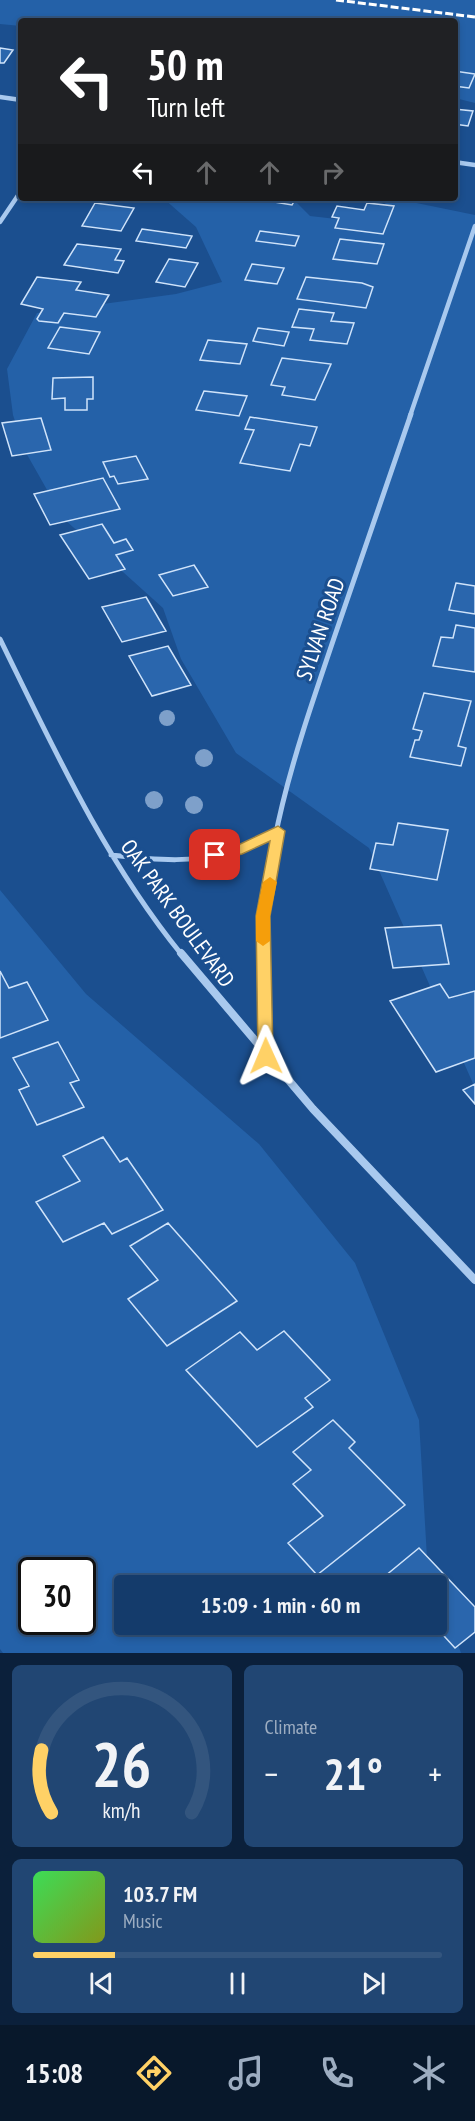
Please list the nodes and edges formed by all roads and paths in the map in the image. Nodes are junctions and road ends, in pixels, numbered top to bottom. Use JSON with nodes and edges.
{"nodes":[{"id":1,"x":0,"y":97,"type":"edge"},
{"id":2,"x":18,"y":100,"type":"edge"},
{"id":3,"x":458,"y":163,"type":"edge"},
{"id":4,"x":475,"y":165,"type":"edge"},
{"id":5,"x":18,"y":195,"type":"edge"},
{"id":6,"x":0,"y":222,"type":"edge"},
{"id":7,"x":475,"y":225,"type":"edge"},
{"id":8,"x":0,"y":639,"type":"edge"},
{"id":9,"x":278,"y":831,"type":"junction"},
{"id":10,"x":111,"y":855,"type":"junction"},
{"id":11,"x":266,"y":1056,"type":"junction"},
{"id":12,"x":475,"y":1280,"type":"edge"}],
"edges":[{"from":1,"to":2,"type":"street"},
{"from":3,"to":4,"type":"street"},
{"from":5,"to":6,"type":"street"},
{"from":7,"to":9,"type":"street","name":"SYLVAN ROAD"},
{"from":8,"to":10,"type":"street","name":"OAK PARK BOULEVARD"},
{"from":9,"to":10,"type":"street"},
{"from":9,"to":11,"type":"street","name":"SYLVAN ROAD"},
{"from":10,"to":11,"type":"street","name":"OAK PARK BOULEVARD"},
{"from":11,"to":12,"type":"street","name":"OAK PARK BOULEVARD"}]}
